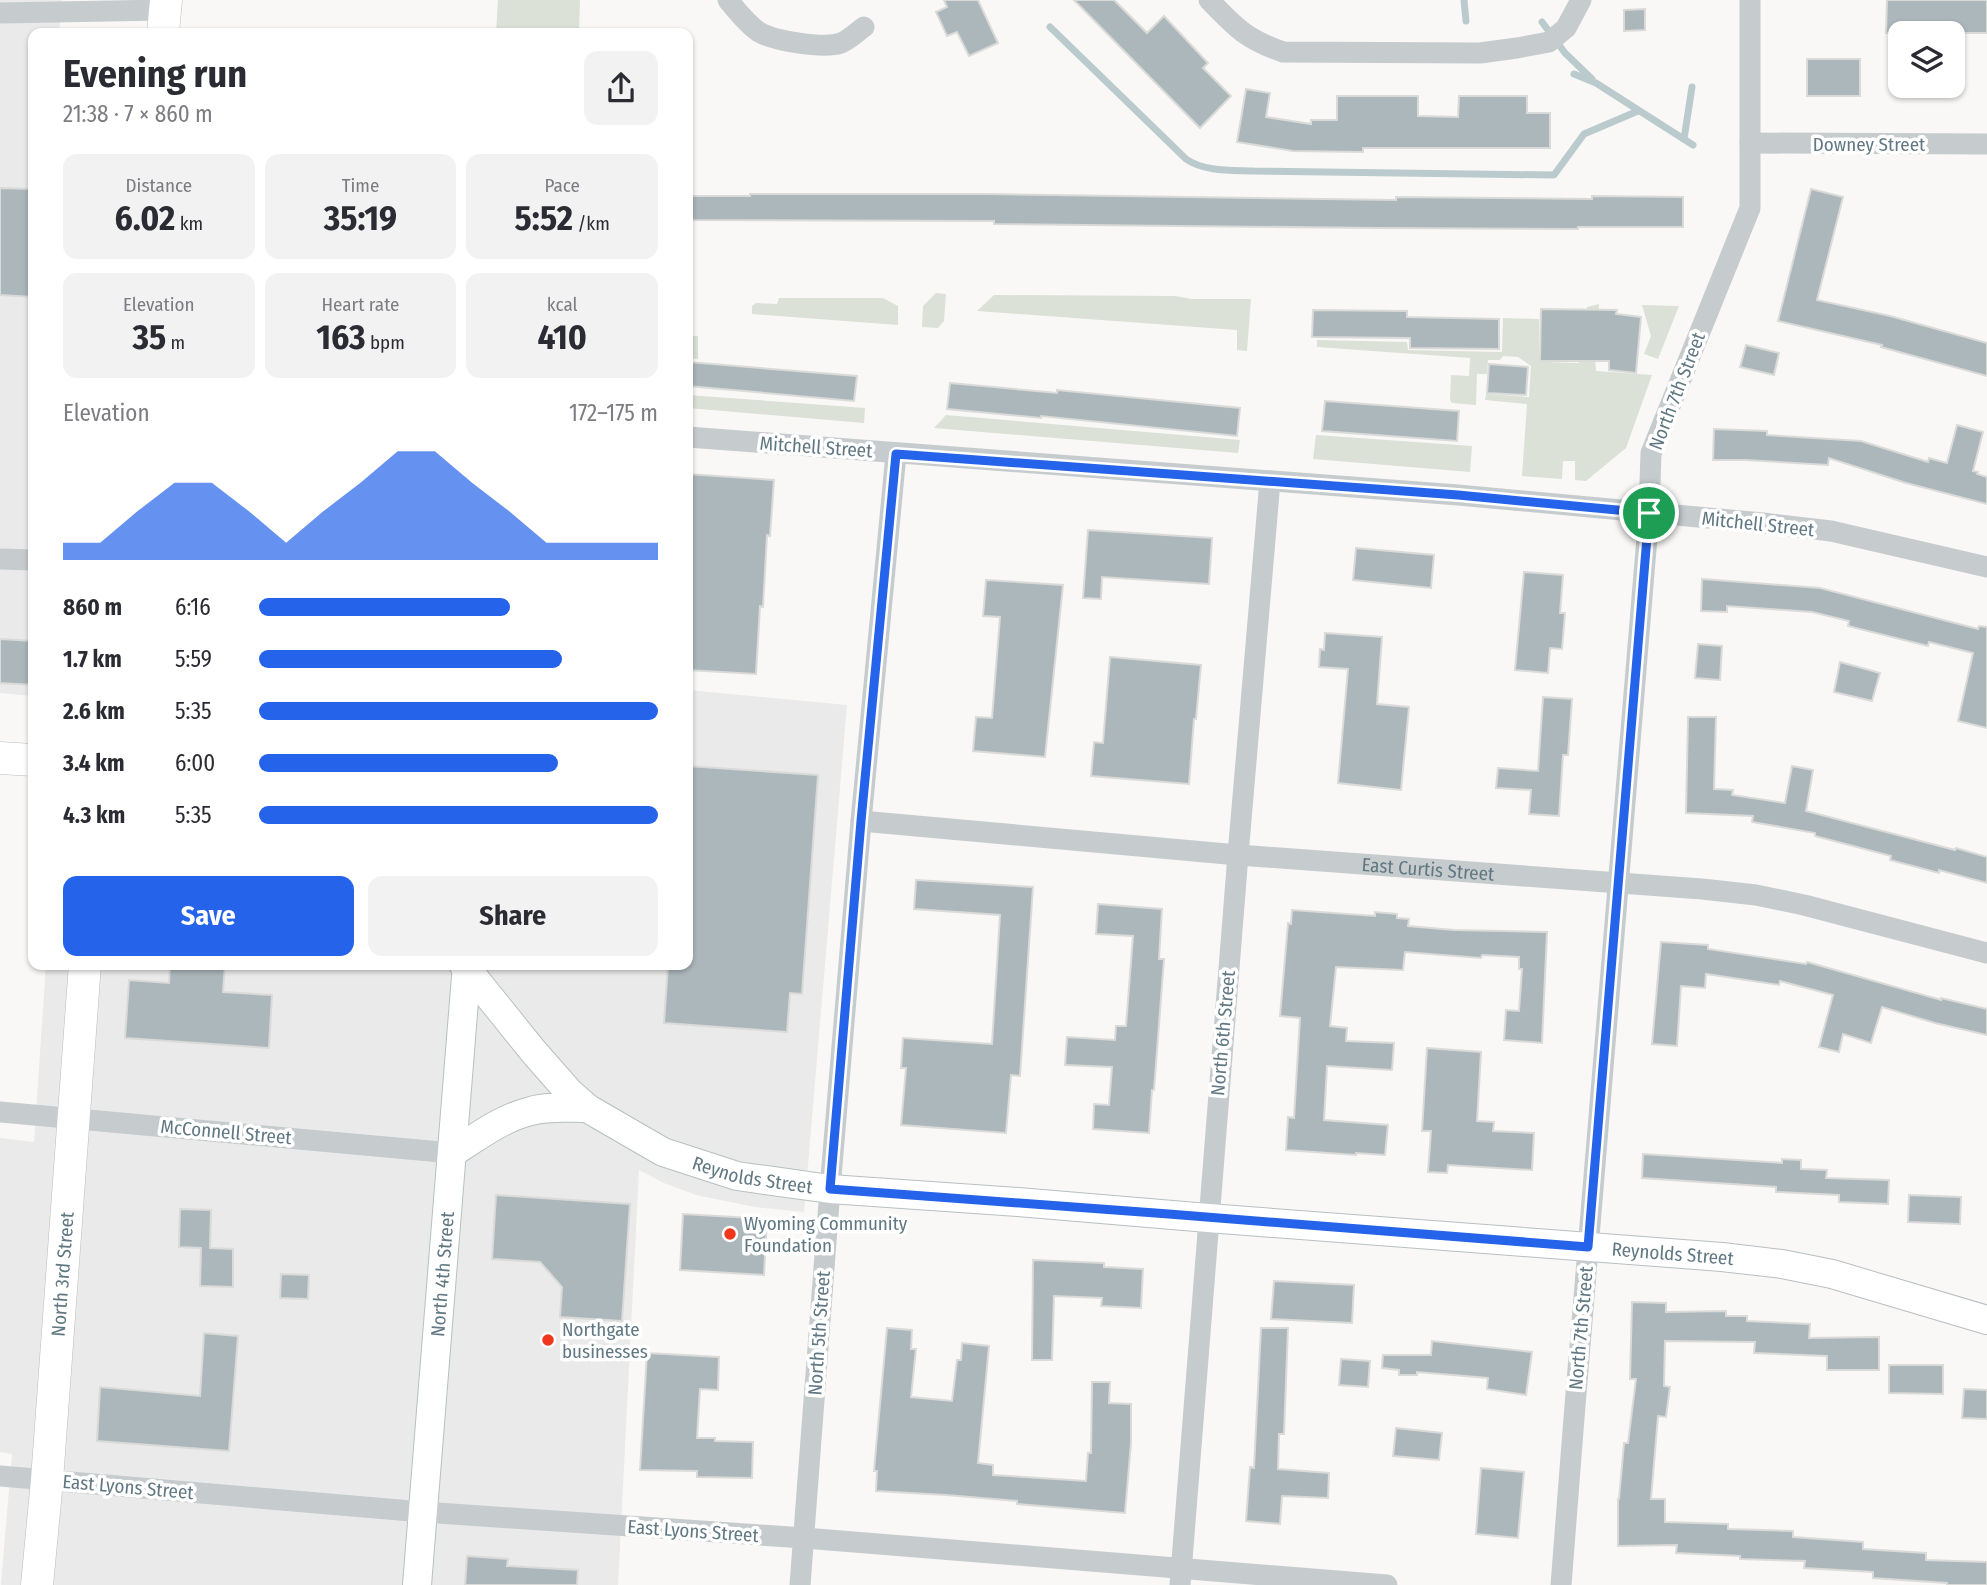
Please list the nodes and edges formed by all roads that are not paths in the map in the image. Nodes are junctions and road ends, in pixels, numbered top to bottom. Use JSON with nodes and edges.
{"nodes":[{"id":1,"x":728,"y":0,"type":"edge"},
{"id":2,"x":1209,"y":0,"type":"edge"},
{"id":3,"x":1581,"y":0,"type":"edge"},
{"id":4,"x":1750,"y":0,"type":"edge"},
{"id":5,"x":0,"y":13,"type":"edge"},
{"id":6,"x":165,"y":15,"type":"edge"},
{"id":7,"x":864,"y":27,"type":"dead end"},
{"id":8,"x":1750,"y":143,"type":"junction"},
{"id":9,"x":1987,"y":144,"type":"edge"},
{"id":10,"x":693,"y":437,"type":"edge"},
{"id":11,"x":896,"y":454,"type":"junction"},
{"id":12,"x":1270,"y":481,"type":"junction"},
{"id":13,"x":1649,"y":513,"type":"junction"},
{"id":14,"x":0,"y":559,"type":"edge"},
{"id":15,"x":28,"y":560,"type":"edge"},
{"id":16,"x":1987,"y":567,"type":"edge"},
{"id":17,"x":0,"y":758,"type":"edge"},
{"id":18,"x":28,"y":761,"type":"edge"},
{"id":19,"x":861,"y":821,"type":"junction"},
{"id":20,"x":1238,"y":855,"type":"junction"},
{"id":21,"x":1617,"y":883,"type":"junction"},
{"id":22,"x":1987,"y":953,"type":"edge"},
{"id":23,"x":85,"y":970,"type":"edge"},
{"id":24,"x":466,"y":970,"type":"edge"},
{"id":25,"x":469,"y":970,"type":"edge"},
{"id":26,"x":587,"y":1108,"type":"junction"},
{"id":27,"x":0,"y":1112,"type":"edge"},
{"id":28,"x":73,"y":1118,"type":"junction"},
{"id":29,"x":452,"y":1153,"type":"junction"},
{"id":30,"x":830,"y":1189,"type":"junction"},
{"id":31,"x":1208,"y":1218,"type":"junction"},
{"id":32,"x":1588,"y":1247,"type":"junction"},
{"id":33,"x":1987,"y":1320,"type":"edge"},
{"id":34,"x":0,"y":1476,"type":"edge"},
{"id":35,"x":47,"y":1480,"type":"junction"},
{"id":36,"x":423,"y":1512,"type":"junction"},
{"id":37,"x":804,"y":1538,"type":"junction"},
{"id":38,"x":1180,"y":1577,"type":"edge"},
{"id":39,"x":37,"y":1585,"type":"edge"},
{"id":40,"x":417,"y":1585,"type":"edge"},
{"id":41,"x":800,"y":1585,"type":"edge"},
{"id":42,"x":1387,"y":1585,"type":"edge"},
{"id":43,"x":1562,"y":1585,"type":"edge"}],
"edges":[{"from":1,"to":7,"type":"street"},
{"from":2,"to":3,"type":"street"},
{"from":4,"to":8,"type":"street","name":"North 7th Street"},
{"from":5,"to":6,"type":"street"},
{"from":8,"to":9,"type":"street","name":"Downey Street"},
{"from":8,"to":13,"type":"street","name":"North 7th Street"},
{"from":10,"to":11,"type":"street","name":"Mitchell Street"},
{"from":11,"to":12,"type":"street","name":"Mitchell Street"},
{"from":11,"to":19,"type":"street","name":"North 5th Street"},
{"from":12,"to":13,"type":"street","name":"Mitchell Street"},
{"from":12,"to":20,"type":"street","name":"North 6th Street"},
{"from":13,"to":16,"type":"street","name":"Mitchell Street"},
{"from":13,"to":21,"type":"street","name":"North 7th Street"},
{"from":14,"to":15,"type":"street"},
{"from":17,"to":18,"type":"main road"},
{"from":19,"to":20,"type":"street","name":"East Curtis Street"},
{"from":19,"to":30,"type":"street","name":"North 5th Street"},
{"from":20,"to":21,"type":"street","name":"East Curtis Street"},
{"from":20,"to":31,"type":"street","name":"North 6th Street"},
{"from":21,"to":22,"type":"street","name":"East Curtis Street"},
{"from":21,"to":32,"type":"street","name":"North 7th Street"},
{"from":23,"to":28,"type":"main road","name":"North 3rd Street"},
{"from":24,"to":29,"type":"main road","name":"North 4th Street"},
{"from":25,"to":26,"type":"main road","name":"Reynolds Street"},
{"from":26,"to":29,"type":"main road"},
{"from":26,"to":30,"type":"main road","name":"Reynolds Street"},
{"from":27,"to":28,"type":"street","name":"McConnell Street"},
{"from":28,"to":29,"type":"street","name":"McConnell Street"},
{"from":28,"to":35,"type":"main road","name":"North 3rd Street"},
{"from":29,"to":36,"type":"main road","name":"North 4th Street"},
{"from":30,"to":31,"type":"main road","name":"Reynolds Street"},
{"from":30,"to":37,"type":"street","name":"North 5th Street"},
{"from":31,"to":32,"type":"main road","name":"Reynolds Street"},
{"from":31,"to":38,"type":"street","name":"North 6th Street"},
{"from":32,"to":33,"type":"main road","name":"Reynolds Street"},
{"from":32,"to":43,"type":"street","name":"North 7th Street"},
{"from":34,"to":35,"type":"street","name":"East Lyons Street"},
{"from":35,"to":36,"type":"street","name":"East Lyons Street"},
{"from":35,"to":39,"type":"main road","name":"North 3rd Street"},
{"from":36,"to":37,"type":"street","name":"East Lyons Street"},
{"from":36,"to":40,"type":"main road","name":"North 4th Street"},
{"from":37,"to":38,"type":"street","name":"East Lyons Street"},
{"from":37,"to":41,"type":"street","name":"North 5th Street"},
{"from":38,"to":42,"type":"street","name":"East Lyons Street"}]}
